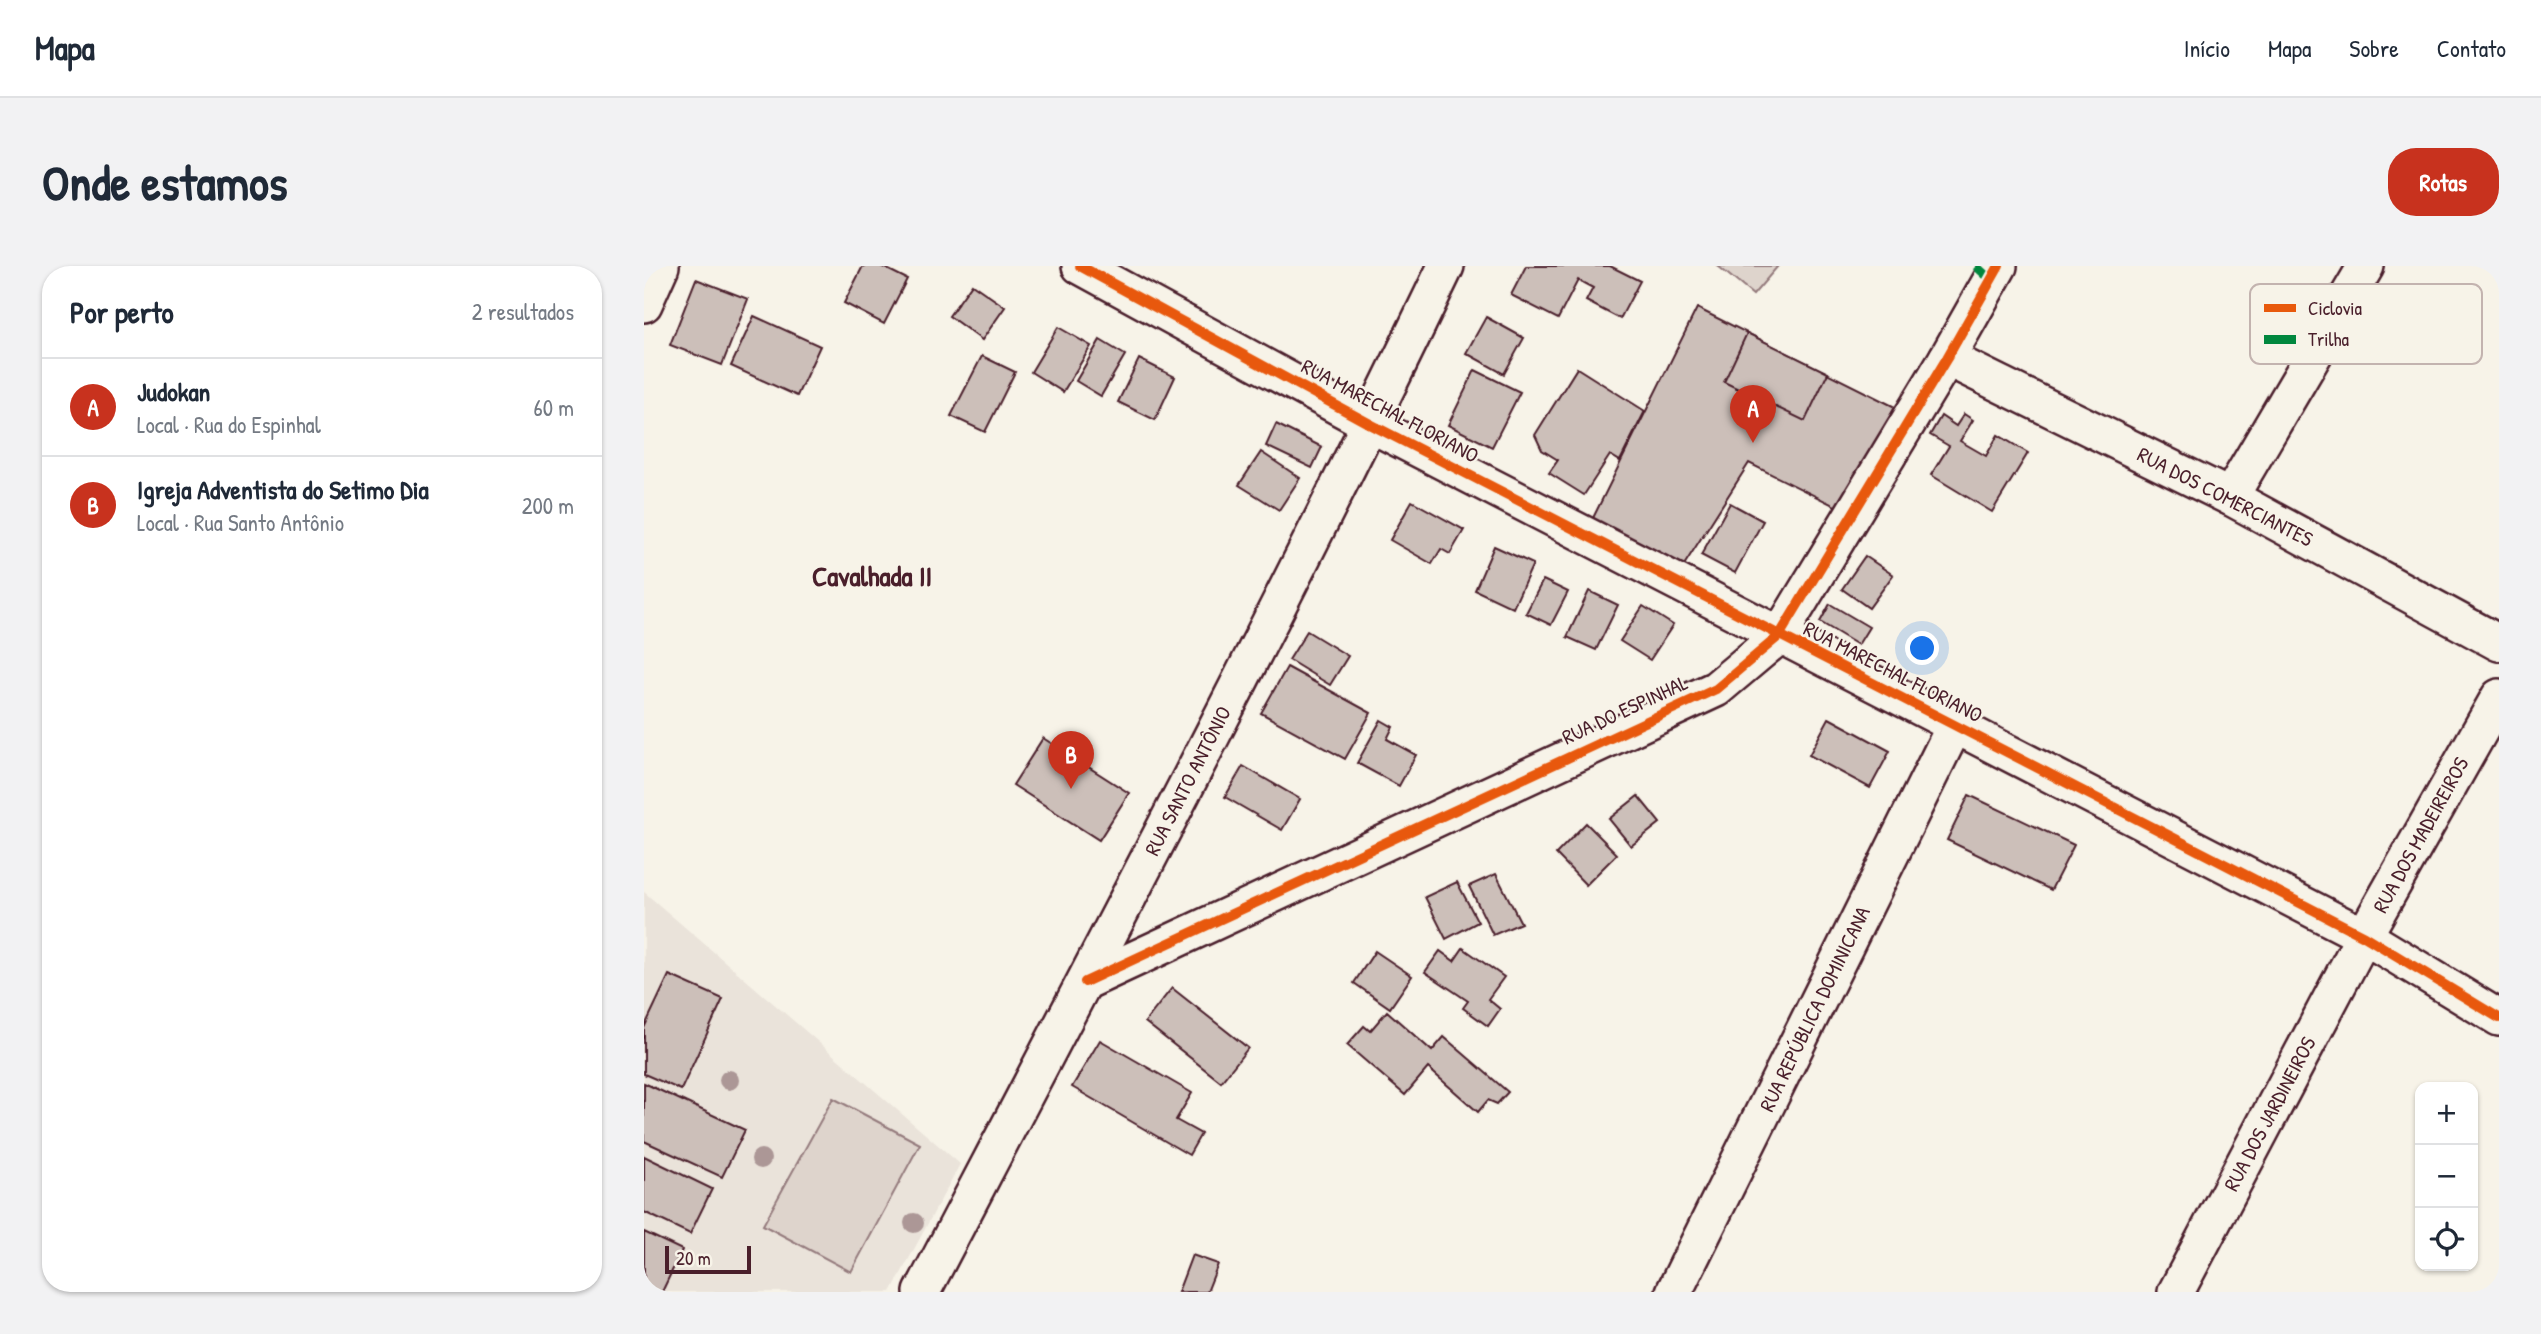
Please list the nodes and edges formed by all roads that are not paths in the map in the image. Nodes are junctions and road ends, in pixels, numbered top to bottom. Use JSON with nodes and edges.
{"nodes":[{"id":1,"x":661,"y":266,"type":"edge"},
{"id":2,"x":1080,"y":266,"type":"edge"},
{"id":3,"x":1446,"y":266,"type":"edge"},
{"id":4,"x":2366,"y":266,"type":"edge"},
{"id":5,"x":1989,"y":271,"type":"edge"},
{"id":6,"x":2355,"y":284,"type":"edge"},
{"id":7,"x":644,"y":304,"type":"edge"},
{"id":8,"x":1947,"y":358,"type":"junction"},
{"id":9,"x":2308,"y":364,"type":"edge"},
{"id":10,"x":1370,"y":424,"type":"junction"},
{"id":11,"x":2230,"y":497,"type":"junction"},
{"id":12,"x":1779,"y":636,"type":"junction"},
{"id":13,"x":2499,"y":643,"type":"edge"},
{"id":14,"x":2499,"y":697,"type":"edge"},
{"id":15,"x":1955,"y":725,"type":"junction"},
{"id":16,"x":2364,"y":936,"type":"junction"},
{"id":17,"x":1085,"y":982,"type":"junction"},
{"id":18,"x":2499,"y":1018,"type":"edge"},
{"id":19,"x":922,"y":1292,"type":"edge"},
{"id":20,"x":1674,"y":1292,"type":"edge"},
{"id":21,"x":2176,"y":1292,"type":"edge"}],
"edges":[{"from":1,"to":7,"type":"street"},
{"from":2,"to":10,"type":"street","name":"RUA MARECHAL FLORIANO"},
{"from":3,"to":10,"type":"street","name":"RUA SANTO ANTÔNIO"},
{"from":4,"to":6,"type":"street"},
{"from":5,"to":8,"type":"street","name":"RUA DO ESPINHAL"},
{"from":8,"to":11,"type":"street","name":"RUA DOS COMERCIANTES"},
{"from":8,"to":12,"type":"street","name":"RUA DO ESPINHAL"},
{"from":9,"to":11,"type":"street"},
{"from":10,"to":12,"type":"street","name":"RUA MARECHAL FLORIANO"},
{"from":10,"to":17,"type":"street","name":"RUA SANTO ANTÔNIO"},
{"from":11,"to":13,"type":"street","name":"RUA DOS COMERCIANTES"},
{"from":12,"to":15,"type":"street","name":"RUA MARECHAL FLORIANO"},
{"from":12,"to":17,"type":"street","name":"RUA DO ESPINHAL"},
{"from":14,"to":16,"type":"street","name":"RUA DOS MADEIREIROS"},
{"from":15,"to":16,"type":"street","name":"RUA MARECHAL FLORIANO"},
{"from":15,"to":20,"type":"street","name":"RUA REPÚBLICA DOMINICANA"},
{"from":16,"to":18,"type":"street","name":"RUA MARECHAL FLORIANO"},
{"from":16,"to":21,"type":"street","name":"RUA DOS JARDINEIROS"},
{"from":17,"to":19,"type":"street","name":"RUA SANTO ANTÔNIO"}]}
